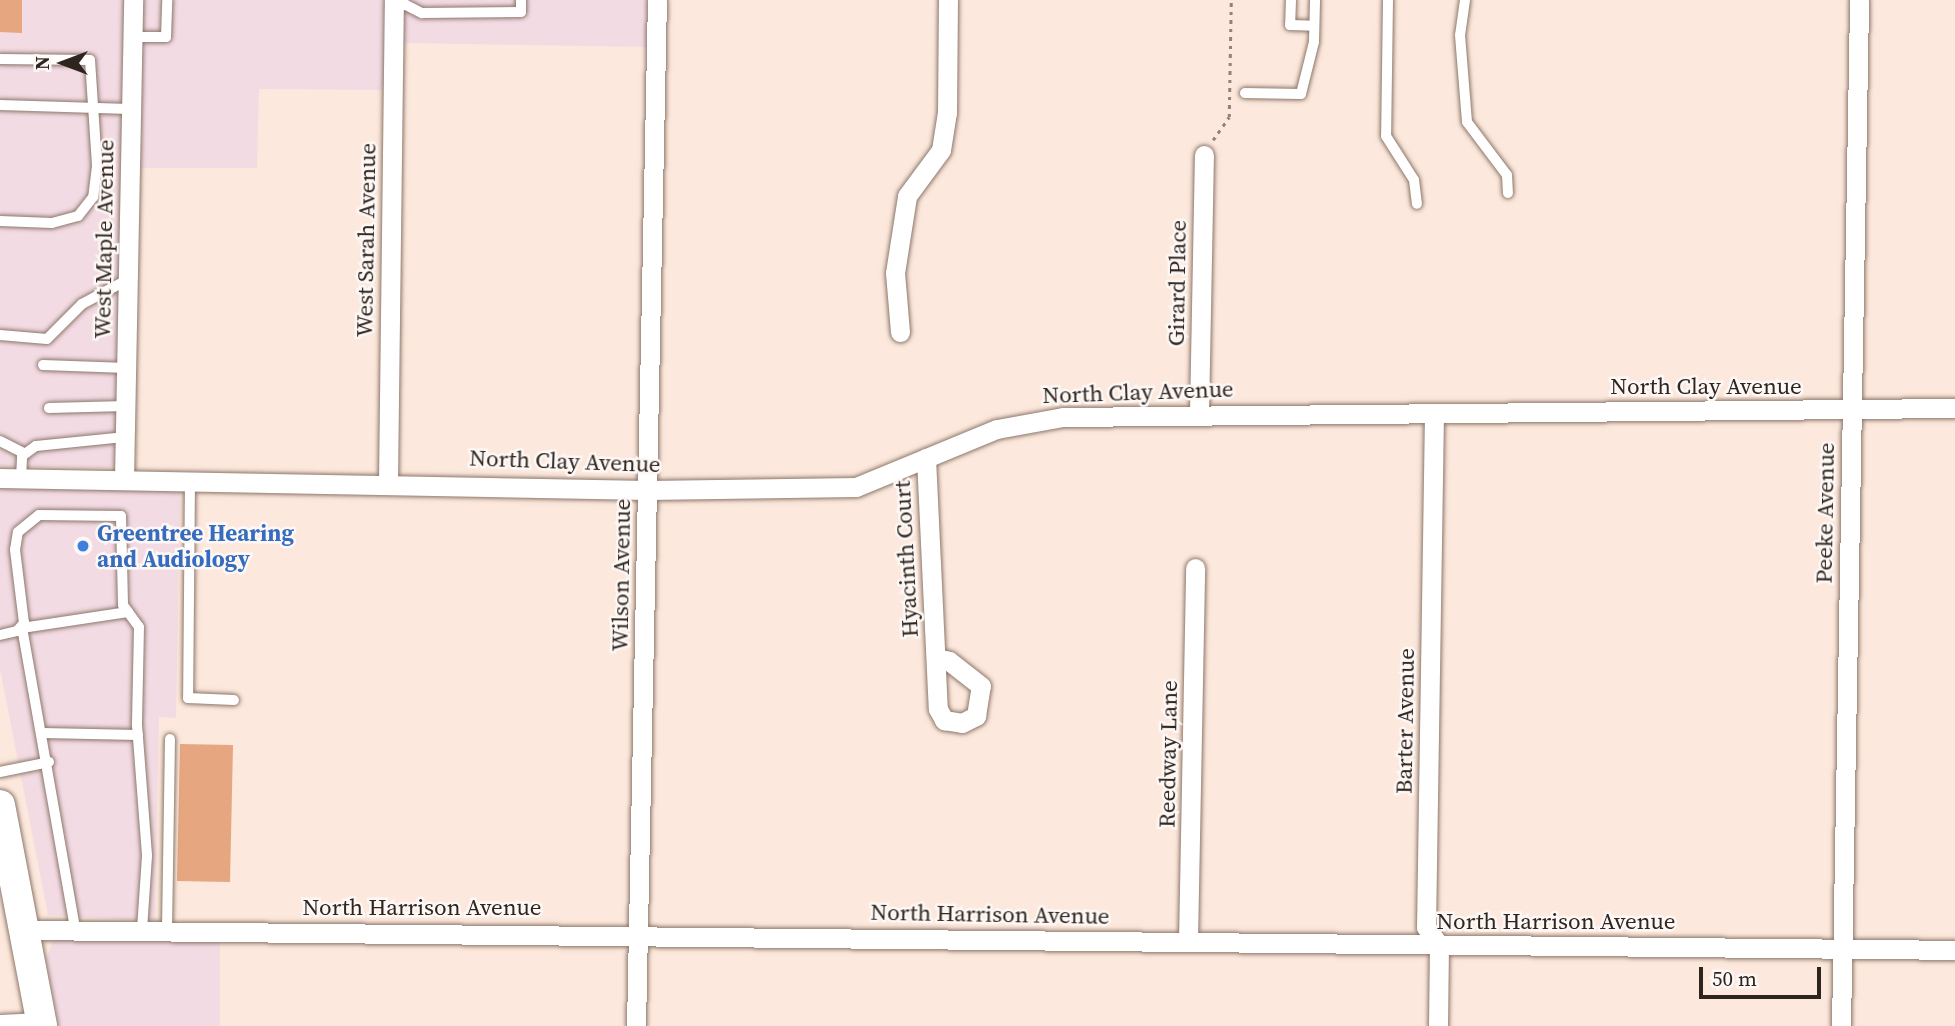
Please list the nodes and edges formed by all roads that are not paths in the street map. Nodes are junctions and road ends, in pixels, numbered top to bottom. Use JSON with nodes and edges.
{"nodes":[{"id":1,"x":133,"y":0,"type":"edge"},
{"id":2,"x":167,"y":0,"type":"edge"},
{"id":3,"x":521,"y":0,"type":"edge"},
{"id":4,"x":657,"y":0,"type":"edge"},
{"id":5,"x":948,"y":0,"type":"edge"},
{"id":6,"x":1290,"y":0,"type":"edge"},
{"id":7,"x":1315,"y":0,"type":"edge"},
{"id":8,"x":1388,"y":0,"type":"edge"},
{"id":9,"x":1465,"y":0,"type":"edge"},
{"id":10,"x":1859,"y":0,"type":"edge"},
{"id":11,"x":394,"y":3,"type":"edge"},
{"id":12,"x":1314,"y":26,"type":"junction"},
{"id":13,"x":131,"y":37,"type":"junction"},
{"id":14,"x":0,"y":59,"type":"edge"},
{"id":15,"x":1245,"y":93,"type":"dead end"},
{"id":16,"x":0,"y":105,"type":"edge"},
{"id":17,"x":96,"y":107,"type":"junction"},
{"id":18,"x":130,"y":109,"type":"junction"},
{"id":19,"x":1204,"y":155,"type":"road end"},
{"id":20,"x":1508,"y":193,"type":"dead end"},
{"id":21,"x":1417,"y":204,"type":"dead end"},
{"id":22,"x":0,"y":221,"type":"edge"},
{"id":23,"x":127,"y":280,"type":"junction"},
{"id":24,"x":900,"y":332,"type":"dead end"},
{"id":25,"x":0,"y":335,"type":"edge"},
{"id":26,"x":43,"y":365,"type":"dead end"},
{"id":27,"x":127,"y":368,"type":"junction"},
{"id":28,"x":126,"y":405,"type":"junction"},
{"id":29,"x":49,"y":408,"type":"dead end"},
{"id":30,"x":1955,"y":408,"type":"edge"},
{"id":31,"x":1851,"y":409,"type":"junction"},
{"id":32,"x":1199,"y":413,"type":"junction"},
{"id":33,"x":1434,"y":413,"type":"junction"},
{"id":34,"x":124,"y":437,"type":"junction"},
{"id":35,"x":0,"y":441,"type":"edge"},
{"id":36,"x":24,"y":453,"type":"junction"},
{"id":37,"x":926,"y":458,"type":"junction"},
{"id":38,"x":0,"y":478,"type":"edge"},
{"id":39,"x":21,"y":478,"type":"junction"},
{"id":40,"x":124,"y":479,"type":"junction"},
{"id":41,"x":190,"y":479,"type":"junction"},
{"id":42,"x":388,"y":481,"type":"junction"},
{"id":43,"x":648,"y":490,"type":"junction"},
{"id":44,"x":1195,"y":568,"type":"dead end"},
{"id":45,"x":128,"y":612,"type":"junction"},
{"id":46,"x":22,"y":628,"type":"junction"},
{"id":47,"x":0,"y":635,"type":"edge"},
{"id":48,"x":937,"y":658,"type":"dead end"},
{"id":49,"x":234,"y":700,"type":"dead end"},
{"id":50,"x":43,"y":733,"type":"junction"},
{"id":51,"x":138,"y":736,"type":"junction"},
{"id":52,"x":170,"y":739,"type":"dead end"},
{"id":53,"x":49,"y":762,"type":"junction"},
{"id":54,"x":0,"y":772,"type":"edge"},
{"id":55,"x":0,"y":805,"type":"edge"},
{"id":56,"x":8,"y":886,"type":"edge"},
{"id":57,"x":75,"y":928,"type":"junction"},
{"id":58,"x":142,"y":929,"type":"junction"},
{"id":59,"x":167,"y":929,"type":"junction"},
{"id":60,"x":24,"y":930,"type":"junction"},
{"id":61,"x":637,"y":933,"type":"junction"},
{"id":62,"x":1188,"y":941,"type":"junction"},
{"id":63,"x":1439,"y":945,"type":"junction"},
{"id":64,"x":1843,"y":948,"type":"junction"},
{"id":65,"x":1955,"y":950,"type":"edge"},
{"id":66,"x":0,"y":1024,"type":"edge"},
{"id":67,"x":41,"y":1024,"type":"edge"},
{"id":68,"x":636,"y":1026,"type":"edge"},
{"id":69,"x":1438,"y":1026,"type":"edge"},
{"id":70,"x":1842,"y":1026,"type":"edge"}],
"edges":[{"from":1,"to":13,"type":"street","name":"West Maple Avenue"},
{"from":2,"to":13,"type":"lane"},
{"from":3,"to":11,"type":"lane"},
{"from":4,"to":43,"type":"street","name":"Wilson Avenue"},
{"from":5,"to":24,"type":"street"},
{"from":6,"to":12,"type":"lane"},
{"from":7,"to":12,"type":"lane"},
{"from":8,"to":21,"type":"lane"},
{"from":9,"to":20,"type":"lane"},
{"from":10,"to":31,"type":"street","name":"Peeke Avenue"},
{"from":11,"to":42,"type":"street","name":"West Sarah Avenue"},
{"from":12,"to":15,"type":"lane"},
{"from":13,"to":18,"type":"street","name":"West Maple Avenue"},
{"from":14,"to":17,"type":"lane"},
{"from":16,"to":17,"type":"lane"},
{"from":17,"to":18,"type":"lane"},
{"from":17,"to":22,"type":"lane"},
{"from":18,"to":23,"type":"street","name":"West Maple Avenue"},
{"from":19,"to":32,"type":"street","name":"Girard Place"},
{"from":23,"to":25,"type":"lane"},
{"from":23,"to":27,"type":"street","name":"West Maple Avenue"},
{"from":26,"to":27,"type":"lane"},
{"from":27,"to":28,"type":"street","name":"West Maple Avenue"},
{"from":28,"to":29,"type":"lane"},
{"from":28,"to":34,"type":"street","name":"West Maple Avenue"},
{"from":30,"to":31,"type":"street","name":"North Clay Avenue"},
{"from":31,"to":33,"type":"street","name":"North Clay Avenue"},
{"from":31,"to":64,"type":"street","name":"Peeke Avenue"},
{"from":32,"to":33,"type":"street","name":"North Clay Avenue"},
{"from":32,"to":37,"type":"street","name":"North Clay Avenue"},
{"from":33,"to":63,"type":"street","name":"Barter Avenue"},
{"from":34,"to":36,"type":"lane"},
{"from":34,"to":40,"type":"street","name":"West Maple Avenue"},
{"from":35,"to":36,"type":"lane"},
{"from":36,"to":39,"type":"lane"},
{"from":37,"to":43,"type":"street","name":"North Clay Avenue"},
{"from":37,"to":48,"type":"street","name":"Hyacinth Court"},
{"from":38,"to":39,"type":"street","name":"North Clay Avenue"},
{"from":39,"to":40,"type":"street","name":"North Clay Avenue"},
{"from":40,"to":41,"type":"street","name":"North Clay Avenue"},
{"from":41,"to":42,"type":"street","name":"North Clay Avenue"},
{"from":41,"to":49,"type":"lane"},
{"from":42,"to":43,"type":"street","name":"North Clay Avenue"},
{"from":43,"to":61,"type":"street","name":"Wilson Avenue"},
{"from":44,"to":62,"type":"street","name":"Reedway Lane"},
{"from":45,"to":46,"type":"lane"},
{"from":45,"to":46,"type":"lane"},
{"from":45,"to":51,"type":"lane"},
{"from":46,"to":47,"type":"lane"},
{"from":46,"to":50,"type":"lane"},
{"from":50,"to":51,"type":"lane"},
{"from":50,"to":53,"type":"lane"},
{"from":51,"to":58,"type":"lane"},
{"from":52,"to":59,"type":"lane"},
{"from":53,"to":54,"type":"lane"},
{"from":53,"to":57,"type":"lane"},
{"from":55,"to":56,"type":"main road"},
{"from":56,"to":60,"type":"main road"},
{"from":57,"to":58,"type":"street","name":"North Harrison Avenue"},
{"from":57,"to":60,"type":"street","name":"North Harrison Avenue"},
{"from":58,"to":59,"type":"street","name":"North Harrison Avenue"},
{"from":59,"to":61,"type":"street","name":"North Harrison Avenue"},
{"from":60,"to":67,"type":"main road"},
{"from":61,"to":62,"type":"street","name":"North Harrison Avenue"},
{"from":61,"to":68,"type":"street","name":"Wilson Avenue"},
{"from":62,"to":63,"type":"street","name":"North Harrison Avenue"},
{"from":63,"to":64,"type":"street","name":"North Harrison Avenue"},
{"from":63,"to":69,"type":"street","name":"Barter Avenue"},
{"from":64,"to":65,"type":"street","name":"North Harrison Avenue"},
{"from":64,"to":70,"type":"street","name":"Peeke Avenue"},
{"from":66,"to":67,"type":"street"}]}
